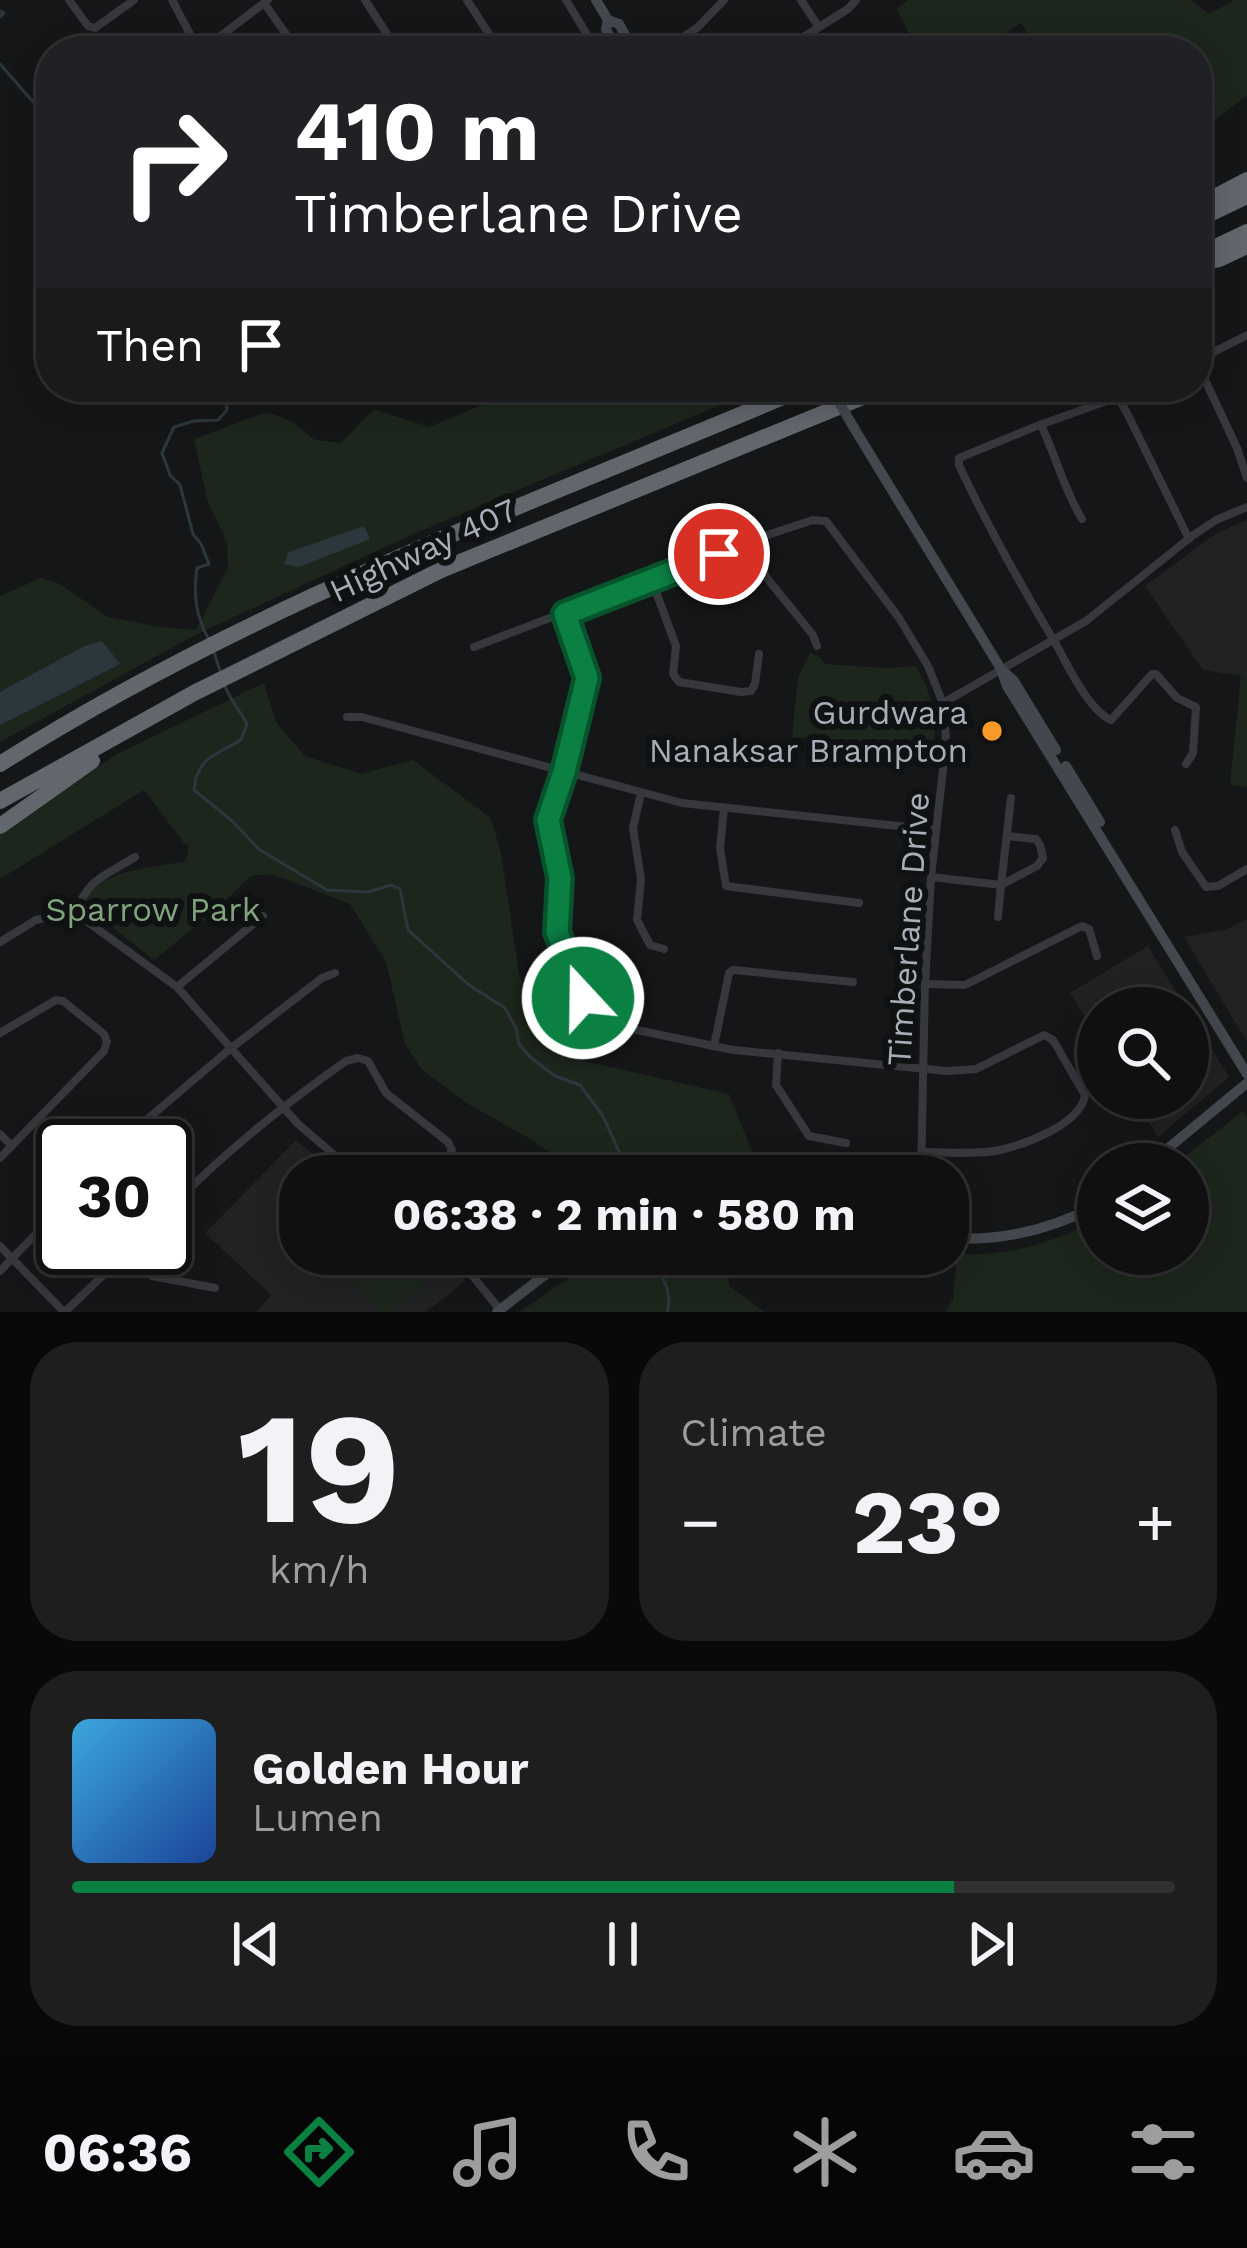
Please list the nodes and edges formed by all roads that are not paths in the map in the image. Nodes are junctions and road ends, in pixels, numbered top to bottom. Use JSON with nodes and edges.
{"nodes":[{"id":1,"x":69,"y":0,"type":"edge"},
{"id":2,"x":134,"y":0,"type":"edge"},
{"id":3,"x":172,"y":0,"type":"edge"},
{"id":4,"x":365,"y":0,"type":"edge"},
{"id":5,"x":467,"y":0,"type":"edge"},
{"id":6,"x":566,"y":0,"type":"edge"},
{"id":7,"x":596,"y":0,"type":"edge"},
{"id":8,"x":724,"y":0,"type":"edge"},
{"id":9,"x":801,"y":0,"type":"edge"},
{"id":10,"x":856,"y":0,"type":"edge"},
{"id":11,"x":266,"y":2,"type":"edge"},
{"id":12,"x":608,"y":20,"type":"junction"},
{"id":13,"x":818,"y":26,"type":"junction"},
{"id":14,"x":192,"y":36,"type":"edge"},
{"id":15,"x":220,"y":36,"type":"edge"},
{"id":16,"x":288,"y":36,"type":"edge"},
{"id":17,"x":388,"y":36,"type":"edge"},
{"id":18,"x":490,"y":36,"type":"edge"},
{"id":19,"x":588,"y":36,"type":"edge"},
{"id":20,"x":610,"y":36,"type":"edge"},
{"id":21,"x":626,"y":36,"type":"edge"},
{"id":22,"x":685,"y":36,"type":"edge"},
{"id":23,"x":803,"y":36,"type":"edge"},
{"id":24,"x":1247,"y":181,"type":"edge"},
{"id":25,"x":1247,"y":196,"type":"edge"},
{"id":26,"x":1212,"y":198,"type":"edge"},
{"id":27,"x":1212,"y":213,"type":"edge"},
{"id":28,"x":1247,"y":232,"type":"edge"},
{"id":29,"x":1247,"y":246,"type":"edge"},
{"id":30,"x":1212,"y":252,"type":"edge"},
{"id":31,"x":1212,"y":259,"type":"edge"},
{"id":32,"x":1247,"y":335,"type":"edge"},
{"id":33,"x":1212,"y":353,"type":"edge"},
{"id":34,"x":1212,"y":395,"type":"edge"},
{"id":35,"x":770,"y":402,"type":"edge"},
{"id":36,"x":839,"y":402,"type":"edge"},
{"id":37,"x":851,"y":402,"type":"edge"},
{"id":38,"x":1099,"y":402,"type":"edge"},
{"id":39,"x":1120,"y":402,"type":"edge"},
{"id":40,"x":1041,"y":424,"type":"junction"},
{"id":41,"x":1247,"y":434,"type":"edge"},
{"id":42,"x":1233,"y":440,"type":"junction"},
{"id":43,"x":1247,"y":478,"type":"edge"},
{"id":44,"x":1247,"y":507,"type":"edge"},
{"id":45,"x":1082,"y":519,"type":"dead end"},
{"id":46,"x":1189,"y":539,"type":"junction"},
{"id":47,"x":752,"y":541,"type":"junction"},
{"id":48,"x":652,"y":581,"type":"junction"},
{"id":49,"x":565,"y":614,"type":"junction"},
{"id":50,"x":1053,"y":639,"type":"junction"},
{"id":51,"x":818,"y":646,"type":"dead end"},
{"id":52,"x":475,"y":647,"type":"dead end"},
{"id":53,"x":759,"y":654,"type":"dead end"},
{"id":54,"x":1001,"y":669,"type":"junction"},
{"id":55,"x":944,"y":703,"type":"junction"},
{"id":56,"x":347,"y":717,"type":"dead end"},
{"id":57,"x":68,"y":721,"type":"junction"},
{"id":58,"x":123,"y":734,"type":"junction"},
{"id":59,"x":0,"y":751,"type":"edge"},
{"id":60,"x":0,"y":764,"type":"edge"},
{"id":61,"x":1186,"y":764,"type":"dead end"},
{"id":62,"x":564,"y":772,"type":"junction"},
{"id":63,"x":641,"y":793,"type":"junction"},
{"id":64,"x":1011,"y":798,"type":"dead end"},
{"id":65,"x":0,"y":801,"type":"edge"},
{"id":66,"x":724,"y":808,"type":"junction"},
{"id":67,"x":0,"y":826,"type":"edge"},
{"id":68,"x":937,"y":830,"type":"junction"},
{"id":69,"x":1175,"y":830,"type":"dead end"},
{"id":70,"x":1007,"y":836,"type":"junction"},
{"id":71,"x":135,"y":856,"type":"dead end"},
{"id":72,"x":1247,"y":869,"type":"edge"},
{"id":73,"x":932,"y":877,"type":"junction"},
{"id":74,"x":1001,"y":885,"type":"junction"},
{"id":75,"x":859,"y":903,"type":"dead end"},
{"id":76,"x":74,"y":916,"type":"junction"},
{"id":77,"x":263,"y":916,"type":"dead end"},
{"id":78,"x":998,"y":917,"type":"dead end"},
{"id":79,"x":0,"y":942,"type":"edge"},
{"id":80,"x":664,"y":949,"type":"dead end"},
{"id":81,"x":1097,"y":956,"type":"dead end"},
{"id":82,"x":335,"y":973,"type":"dead end"},
{"id":83,"x":853,"y":982,"type":"dead end"},
{"id":84,"x":925,"y":984,"type":"junction"},
{"id":85,"x":177,"y":987,"type":"junction"},
{"id":86,"x":0,"y":1033,"type":"edge"},
{"id":87,"x":714,"y":1046,"type":"junction"},
{"id":88,"x":230,"y":1049,"type":"junction"},
{"id":89,"x":778,"y":1053,"type":"junction"},
{"id":90,"x":923,"y":1069,"type":"junction"},
{"id":91,"x":1247,"y":1078,"type":"edge"},
{"id":92,"x":282,"y":1107,"type":"junction"},
{"id":93,"x":148,"y":1119,"type":"edge"},
{"id":94,"x":0,"y":1134,"type":"edge"},
{"id":95,"x":846,"y":1143,"type":"dead end"},
{"id":96,"x":1173,"y":1143,"type":"edge"},
{"id":97,"x":12,"y":1145,"type":"junction"},
{"id":98,"x":922,"y":1152,"type":"junction"},
{"id":99,"x":333,"y":1155,"type":"edge"},
{"id":100,"x":451,"y":1155,"type":"edge"},
{"id":101,"x":922,"y":1155,"type":"edge"},
{"id":102,"x":0,"y":1158,"type":"edge"},
{"id":103,"x":192,"y":1185,"type":"edge"},
{"id":104,"x":1077,"y":1216,"type":"edge"},
{"id":105,"x":36,"y":1234,"type":"edge"},
{"id":106,"x":969,"y":1239,"type":"edge"},
{"id":107,"x":0,"y":1246,"type":"edge"},
{"id":108,"x":13,"y":1258,"type":"junction"},
{"id":109,"x":0,"y":1271,"type":"edge"},
{"id":110,"x":471,"y":1275,"type":"edge"},
{"id":111,"x":545,"y":1275,"type":"edge"},
{"id":112,"x":215,"y":1288,"type":"dead end"},
{"id":113,"x":498,"y":1311,"type":"edge"},
{"id":114,"x":64,"y":1312,"type":"edge"}],
"edges":[{"from":1,"to":2,"type":"street"},
{"from":3,"to":14,"type":"street"},
{"from":4,"to":17,"type":"street"},
{"from":5,"to":18,"type":"street"},
{"from":6,"to":19,"type":"street"},
{"from":7,"to":12,"type":"street"},
{"from":8,"to":22,"type":"street"},
{"from":9,"to":13,"type":"street"},
{"from":10,"to":13,"type":"street"},
{"from":11,"to":15,"type":"street"},
{"from":11,"to":16,"type":"street"},
{"from":12,"to":20,"type":"street"},
{"from":12,"to":21,"type":"street"},
{"from":13,"to":23,"type":"street"},
{"from":24,"to":26,"type":"highway"},
{"from":25,"to":27,"type":"highway"},
{"from":28,"to":30,"type":"highway"},
{"from":29,"to":31,"type":"highway"},
{"from":32,"to":33,"type":"street"},
{"from":34,"to":42,"type":"street"},
{"from":35,"to":57,"type":"highway","name":"Highway 407"},
{"from":36,"to":54,"type":"street","bridge":true},
{"from":37,"to":58,"type":"highway","name":"Highway 407"},
{"from":38,"to":40,"type":"street"},
{"from":39,"to":46,"type":"street"},
{"from":40,"to":45,"type":"street"},
{"from":40,"to":50,"type":"street"},
{"from":41,"to":42,"type":"street"},
{"from":42,"to":43,"type":"street"},
{"from":44,"to":46,"type":"street"},
{"from":46,"to":50,"type":"street"},
{"from":47,"to":48,"type":"street","name":"Timberlane Drive"},
{"from":47,"to":51,"type":"street"},
{"from":47,"to":55,"type":"street","name":"Timberlane Drive"},
{"from":48,"to":49,"type":"street","name":"Timberlane Drive"},
{"from":48,"to":53,"type":"street"},
{"from":49,"to":52,"type":"street","name":"Timberlane Drive"},
{"from":49,"to":62,"type":"street"},
{"from":50,"to":54,"type":"street"},
{"from":50,"to":61,"type":"street"},
{"from":54,"to":55,"type":"street"},
{"from":54,"to":91,"type":"street"},
{"from":55,"to":68,"type":"street","name":"Timberlane Drive"},
{"from":56,"to":62,"type":"street"},
{"from":57,"to":59,"type":"highway"},
{"from":57,"to":60,"type":"highway","name":"Highway 407"},
{"from":58,"to":65,"type":"highway","name":"Highway 407"},
{"from":58,"to":67,"type":"highway"},
{"from":62,"to":63,"type":"street"},
{"from":62,"to":87,"type":"street"},
{"from":63,"to":66,"type":"street"},
{"from":63,"to":80,"type":"street"},
{"from":64,"to":70,"type":"street"},
{"from":66,"to":68,"type":"street"},
{"from":66,"to":75,"type":"street"},
{"from":68,"to":73,"type":"street","name":"Timberlane Drive"},
{"from":69,"to":72,"type":"street"},
{"from":70,"to":74,"type":"street"},
{"from":70,"to":74,"type":"street"},
{"from":71,"to":76,"type":"street"},
{"from":73,"to":74,"type":"street"},
{"from":73,"to":84,"type":"street","name":"Timberlane Drive"},
{"from":74,"to":78,"type":"street"},
{"from":76,"to":79,"type":"street"},
{"from":76,"to":85,"type":"street"},
{"from":77,"to":85,"type":"street"},
{"from":81,"to":84,"type":"street"},
{"from":82,"to":88,"type":"street"},
{"from":83,"to":87,"type":"street"},
{"from":84,"to":90,"type":"street","name":"Timberlane Drive"},
{"from":85,"to":88,"type":"street"},
{"from":86,"to":97,"type":"street"},
{"from":87,"to":89,"type":"street"},
{"from":88,"to":92,"type":"street"},
{"from":88,"to":93,"type":"street"},
{"from":89,"to":90,"type":"street"},
{"from":89,"to":95,"type":"street"},
{"from":90,"to":98,"type":"street","name":"Timberlane Drive"},
{"from":90,"to":98,"type":"street"},
{"from":91,"to":96,"type":"street"},
{"from":92,"to":99,"type":"street"},
{"from":92,"to":100,"type":"street"},
{"from":92,"to":103,"type":"street"},
{"from":94,"to":97,"type":"street"},
{"from":97,"to":102,"type":"street"},
{"from":98,"to":101,"type":"street","name":"Timberlane Drive"},
{"from":104,"to":106,"type":"street"},
{"from":105,"to":108,"type":"street"},
{"from":107,"to":108,"type":"street"},
{"from":108,"to":109,"type":"street"},
{"from":108,"to":114,"type":"street"},
{"from":110,"to":113,"type":"street"},
{"from":111,"to":113,"type":"street"},
{"from":112,"to":114,"type":"street"}]}
